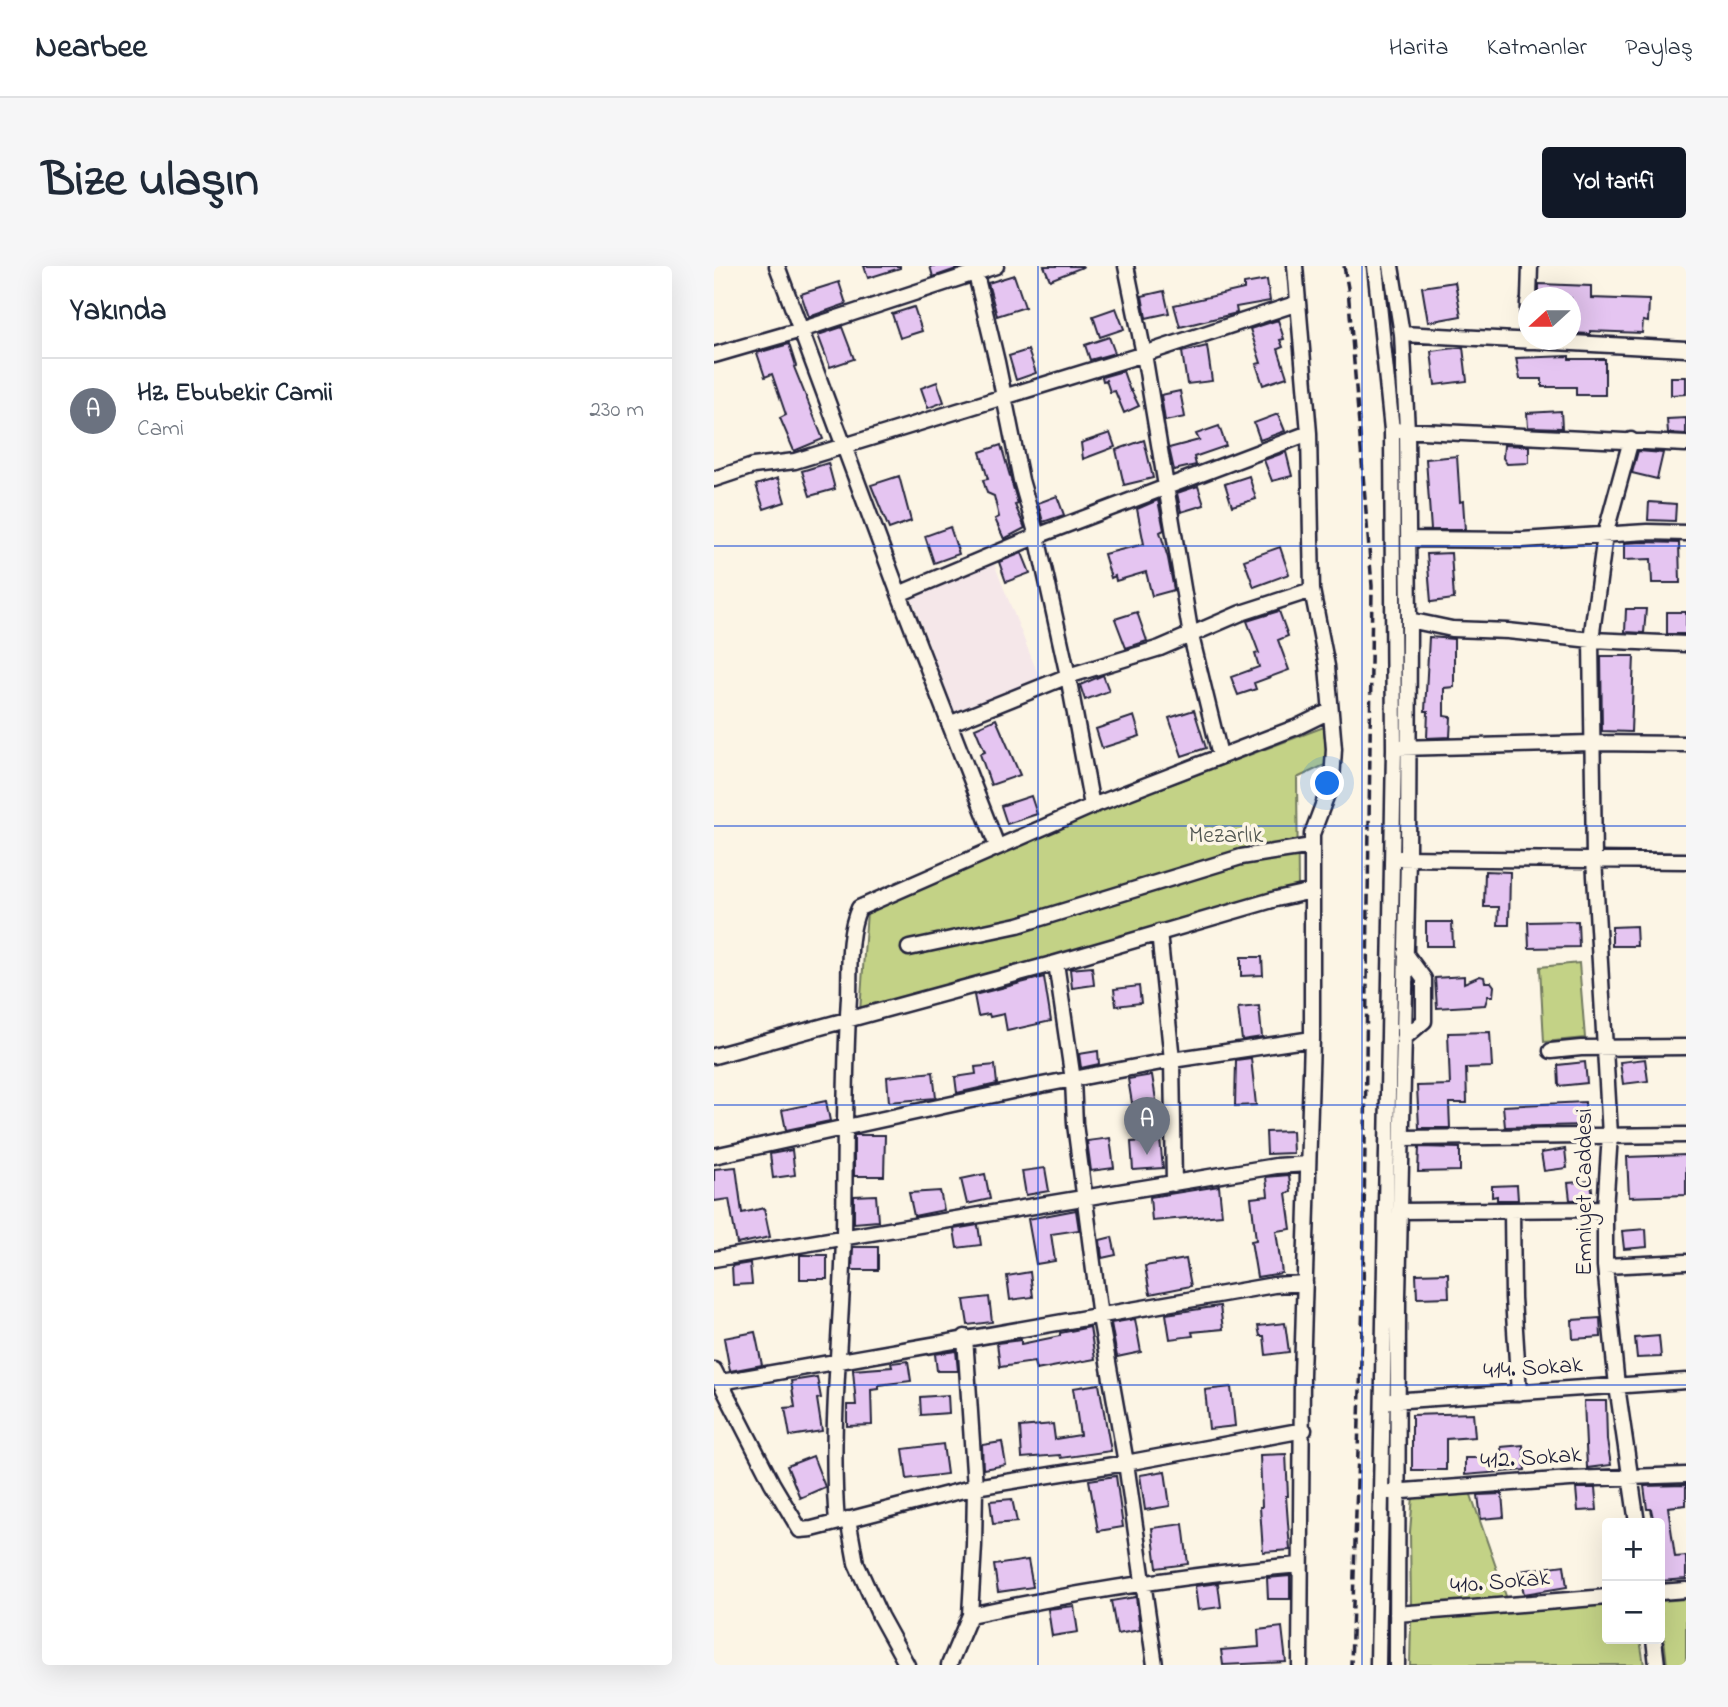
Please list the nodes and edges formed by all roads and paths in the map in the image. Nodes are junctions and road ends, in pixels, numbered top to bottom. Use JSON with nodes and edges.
{"nodes":[{"id":1,"x":777,"y":266,"type":"edge"},
{"id":2,"x":996,"y":266,"type":"edge"},
{"id":3,"x":1126,"y":266,"type":"edge"},
{"id":4,"x":1295,"y":266,"type":"edge"},
{"id":5,"x":1376,"y":266,"type":"edge"},
{"id":6,"x":1391,"y":266,"type":"edge"},
{"id":7,"x":1530,"y":266,"type":"edge"},
{"id":8,"x":975,"y":269,"type":"edge"},
{"id":9,"x":1529,"y":287,"type":"edge"},
{"id":10,"x":1298,"y":303,"type":"junction"},
{"id":11,"x":801,"y":330,"type":"junction"},
{"id":12,"x":1402,"y":334,"type":"junction"},
{"id":13,"x":1518,"y":340,"type":"edge"},
{"id":14,"x":1581,"y":344,"type":"edge"},
{"id":15,"x":1686,"y":349,"type":"edge"},
{"id":16,"x":1144,"y":354,"type":"junction"},
{"id":17,"x":714,"y":355,"type":"edge"},
{"id":18,"x":1004,"y":396,"type":"junction"},
{"id":19,"x":1400,"y":430,"type":"junction"},
{"id":20,"x":1309,"y":433,"type":"junction"},
{"id":21,"x":1631,"y":440,"type":"junction"},
{"id":22,"x":1686,"y":444,"type":"edge"},
{"id":23,"x":844,"y":446,"type":"junction"},
{"id":24,"x":714,"y":479,"type":"edge"},
{"id":25,"x":1165,"y":486,"type":"junction"},
{"id":26,"x":1686,"y":533,"type":"edge"},
{"id":27,"x":1605,"y":535,"type":"junction"},
{"id":28,"x":1037,"y":536,"type":"junction"},
{"id":29,"x":1409,"y":539,"type":"junction"},
{"id":30,"x":1312,"y":590,"type":"junction"},
{"id":31,"x":899,"y":594,"type":"junction"},
{"id":32,"x":1409,"y":620,"type":"junction"},
{"id":33,"x":1191,"y":636,"type":"junction"},
{"id":34,"x":1591,"y":640,"type":"junction"},
{"id":35,"x":1686,"y":644,"type":"edge"},
{"id":36,"x":1068,"y":676,"type":"junction"},
{"id":37,"x":1330,"y":712,"type":"junction"},
{"id":38,"x":949,"y":724,"type":"junction"},
{"id":39,"x":1592,"y":743,"type":"junction"},
{"id":40,"x":1686,"y":744,"type":"edge"},
{"id":41,"x":1401,"y":748,"type":"junction"},
{"id":42,"x":1220,"y":755,"type":"junction"},
{"id":43,"x":1092,"y":806,"type":"junction"},
{"id":44,"x":998,"y":846,"type":"junction"},
{"id":45,"x":1312,"y":846,"type":"junction"},
{"id":46,"x":1392,"y":858,"type":"junction"},
{"id":47,"x":1408,"y":858,"type":"junction"},
{"id":48,"x":1594,"y":859,"type":"junction"},
{"id":49,"x":1686,"y":861,"type":"edge"},
{"id":50,"x":1312,"y":891,"type":"junction"},
{"id":51,"x":1159,"y":932,"type":"junction"},
{"id":52,"x":909,"y":948,"type":"dead end"},
{"id":53,"x":1405,"y":953,"type":"junction"},
{"id":54,"x":1056,"y":963,"type":"junction"},
{"id":55,"x":847,"y":1021,"type":"junction"},
{"id":56,"x":1312,"y":1039,"type":"junction"},
{"id":57,"x":1403,"y":1039,"type":"junction"},
{"id":58,"x":1606,"y":1048,"type":"junction"},
{"id":59,"x":1686,"y":1048,"type":"edge"},
{"id":60,"x":1551,"y":1051,"type":"dead end"},
{"id":61,"x":714,"y":1056,"type":"edge"},
{"id":62,"x":1172,"y":1060,"type":"junction"},
{"id":63,"x":1073,"y":1080,"type":"junction"},
{"id":64,"x":844,"y":1127,"type":"junction"},
{"id":65,"x":1610,"y":1135,"type":"junction"},
{"id":66,"x":1686,"y":1135,"type":"edge"},
{"id":67,"x":1402,"y":1138,"type":"junction"},
{"id":68,"x":714,"y":1156,"type":"edge"},
{"id":69,"x":1308,"y":1164,"type":"junction"},
{"id":70,"x":1174,"y":1184,"type":"junction"},
{"id":71,"x":1084,"y":1199,"type":"junction"},
{"id":72,"x":1605,"y":1209,"type":"junction"},
{"id":73,"x":1512,"y":1210,"type":"junction"},
{"id":74,"x":1401,"y":1211,"type":"junction"},
{"id":75,"x":844,"y":1239,"type":"junction"},
{"id":76,"x":714,"y":1259,"type":"edge"},
{"id":77,"x":1686,"y":1262,"type":"edge"},
{"id":78,"x":1605,"y":1266,"type":"junction"},
{"id":79,"x":1305,"y":1283,"type":"junction"},
{"id":80,"x":1100,"y":1317,"type":"junction"},
{"id":81,"x":965,"y":1338,"type":"junction"},
{"id":82,"x":837,"y":1362,"type":"junction"},
{"id":83,"x":717,"y":1376,"type":"edge"},
{"id":84,"x":1686,"y":1381,"type":"edge"},
{"id":85,"x":1617,"y":1386,"type":"junction"},
{"id":86,"x":1519,"y":1393,"type":"junction"},
{"id":87,"x":1390,"y":1401,"type":"junction"},
{"id":88,"x":1304,"y":1430,"type":"junction"},
{"id":89,"x":1126,"y":1463,"type":"junction"},
{"id":90,"x":1686,"y":1475,"type":"edge"},
{"id":91,"x":1630,"y":1477,"type":"junction"},
{"id":92,"x":975,"y":1487,"type":"junction"},
{"id":93,"x":1398,"y":1491,"type":"junction"},
{"id":94,"x":1380,"y":1492,"type":"junction"},
{"id":95,"x":1636,"y":1518,"type":"edge"},
{"id":96,"x":843,"y":1520,"type":"junction"},
{"id":97,"x":1300,"y":1565,"type":"junction"},
{"id":98,"x":1143,"y":1585,"type":"junction"},
{"id":99,"x":1686,"y":1590,"type":"edge"},
{"id":100,"x":1665,"y":1592,"type":"edge"},
{"id":101,"x":1602,"y":1597,"type":"edge"},
{"id":102,"x":1397,"y":1614,"type":"junction"},
{"id":103,"x":970,"y":1615,"type":"junction"},
{"id":104,"x":1655,"y":1644,"type":"edge"},
{"id":105,"x":907,"y":1665,"type":"edge"},
{"id":106,"x":949,"y":1665,"type":"edge"},
{"id":107,"x":1155,"y":1665,"type":"edge"},
{"id":108,"x":1300,"y":1665,"type":"edge"},
{"id":109,"x":1378,"y":1665,"type":"edge"},
{"id":110,"x":1396,"y":1665,"type":"edge"},
{"id":111,"x":1657,"y":1665,"type":"edge"}],
"edges":[{"from":1,"to":11,"type":"street"},
{"from":2,"to":8,"type":"street"},
{"from":3,"to":16,"type":"street"},
{"from":4,"to":10,"type":"street"},
{"from":5,"to":19,"type":"street"},
{"from":6,"to":12,"type":"street"},
{"from":7,"to":9,"type":"street"},
{"from":8,"to":11,"type":"street"},
{"from":8,"to":18,"type":"street"},
{"from":10,"to":16,"type":"street"},
{"from":10,"to":20,"type":"street"},
{"from":11,"to":17,"type":"street"},
{"from":11,"to":23,"type":"street"},
{"from":12,"to":13,"type":"street"},
{"from":12,"to":19,"type":"street"},
{"from":14,"to":15,"type":"street"},
{"from":16,"to":18,"type":"street"},
{"from":16,"to":25,"type":"street"},
{"from":18,"to":23,"type":"street"},
{"from":18,"to":28,"type":"street"},
{"from":19,"to":21,"type":"street"},
{"from":19,"to":29,"type":"street"},
{"from":19,"to":41,"type":"street"},
{"from":20,"to":25,"type":"street"},
{"from":20,"to":30,"type":"street"},
{"from":21,"to":22,"type":"street"},
{"from":21,"to":27,"type":"street","name":"Emniyet Caddesi"},
{"from":23,"to":24,"type":"street"},
{"from":23,"to":31,"type":"street"},
{"from":25,"to":28,"type":"street"},
{"from":25,"to":33,"type":"street"},
{"from":26,"to":27,"type":"street"},
{"from":27,"to":29,"type":"street"},
{"from":27,"to":34,"type":"street","name":"Emniyet Caddesi"},
{"from":28,"to":31,"type":"street"},
{"from":28,"to":36,"type":"street"},
{"from":29,"to":32,"type":"street"},
{"from":30,"to":33,"type":"street"},
{"from":30,"to":37,"type":"street"},
{"from":31,"to":38,"type":"street"},
{"from":32,"to":34,"type":"street"},
{"from":32,"to":41,"type":"street"},
{"from":33,"to":36,"type":"street"},
{"from":33,"to":42,"type":"street"},
{"from":34,"to":35,"type":"street"},
{"from":34,"to":39,"type":"street","name":"Emniyet Caddesi"},
{"from":36,"to":38,"type":"street"},
{"from":36,"to":43,"type":"street"},
{"from":37,"to":42,"type":"street"},
{"from":37,"to":45,"type":"street"},
{"from":38,"to":44,"type":"street"},
{"from":39,"to":40,"type":"street"},
{"from":39,"to":41,"type":"street"},
{"from":39,"to":48,"type":"street","name":"Emniyet Caddesi"},
{"from":41,"to":46,"type":"street"},
{"from":41,"to":47,"type":"street"},
{"from":42,"to":43,"type":"street"},
{"from":43,"to":44,"type":"street"},
{"from":44,"to":55,"type":"street"},
{"from":45,"to":50,"type":"street"},
{"from":45,"to":52,"type":"street"},
{"from":46,"to":47,"type":"street"},
{"from":46,"to":87,"type":"street"},
{"from":47,"to":48,"type":"street"},
{"from":47,"to":53,"type":"street"},
{"from":48,"to":49,"type":"street"},
{"from":48,"to":58,"type":"street","name":"Emniyet Caddesi"},
{"from":50,"to":51,"type":"street"},
{"from":50,"to":56,"type":"street"},
{"from":51,"to":54,"type":"street"},
{"from":51,"to":62,"type":"street"},
{"from":53,"to":57,"type":"street"},
{"from":53,"to":57,"type":"street"},
{"from":54,"to":55,"type":"street"},
{"from":54,"to":63,"type":"street"},
{"from":55,"to":61,"type":"street"},
{"from":55,"to":64,"type":"street"},
{"from":56,"to":62,"type":"street"},
{"from":56,"to":69,"type":"street"},
{"from":57,"to":67,"type":"street"},
{"from":58,"to":59,"type":"street"},
{"from":58,"to":60,"type":"street"},
{"from":58,"to":65,"type":"street","name":"Emniyet Caddesi"},
{"from":62,"to":63,"type":"street"},
{"from":62,"to":70,"type":"street"},
{"from":63,"to":64,"type":"street"},
{"from":63,"to":71,"type":"street"},
{"from":64,"to":68,"type":"street"},
{"from":64,"to":75,"type":"street"},
{"from":65,"to":66,"type":"street"},
{"from":65,"to":67,"type":"street"},
{"from":65,"to":72,"type":"street","name":"Emniyet Caddesi"},
{"from":67,"to":74,"type":"street"},
{"from":69,"to":70,"type":"street"},
{"from":69,"to":79,"type":"street"},
{"from":70,"to":71,"type":"street"},
{"from":71,"to":75,"type":"street"},
{"from":71,"to":80,"type":"street"},
{"from":72,"to":73,"type":"street"},
{"from":72,"to":78,"type":"street","name":"Emniyet Caddesi"},
{"from":73,"to":74,"type":"street"},
{"from":73,"to":86,"type":"street"},
{"from":74,"to":87,"type":"street"},
{"from":75,"to":76,"type":"street"},
{"from":75,"to":82,"type":"street"},
{"from":77,"to":78,"type":"street"},
{"from":78,"to":85,"type":"street","name":"Emniyet Caddesi"},
{"from":79,"to":80,"type":"street"},
{"from":79,"to":88,"type":"street"},
{"from":80,"to":81,"type":"street"},
{"from":80,"to":89,"type":"street"},
{"from":81,"to":82,"type":"street"},
{"from":81,"to":92,"type":"street"},
{"from":82,"to":83,"type":"street"},
{"from":82,"to":96,"type":"street"},
{"from":83,"to":96,"type":"street"},
{"from":84,"to":85,"type":"street","name":"414. Sokak"},
{"from":85,"to":86,"type":"street","name":"414. Sokak"},
{"from":85,"to":91,"type":"street","name":"Emniyet Caddesi"},
{"from":86,"to":87,"type":"street","name":"414. Sokak"},
{"from":87,"to":93,"type":"street"},
{"from":87,"to":94,"type":"street"},
{"from":88,"to":89,"type":"street"},
{"from":88,"to":97,"type":"street"},
{"from":89,"to":92,"type":"street"},
{"from":89,"to":98,"type":"street"},
{"from":90,"to":91,"type":"street","name":"412. Sokak"},
{"from":91,"to":93,"type":"street","name":"412. Sokak"},
{"from":91,"to":95,"type":"street","name":"Emniyet Caddesi"},
{"from":92,"to":96,"type":"street"},
{"from":92,"to":103,"type":"street"},
{"from":93,"to":94,"type":"street","name":"412. Sokak"},
{"from":93,"to":102,"type":"street"},
{"from":94,"to":109,"type":"street"},
{"from":96,"to":105,"type":"street"},
{"from":97,"to":98,"type":"street"},
{"from":97,"to":108,"type":"street"},
{"from":98,"to":103,"type":"street"},
{"from":98,"to":107,"type":"street"},
{"from":99,"to":100,"type":"street"},
{"from":101,"to":102,"type":"street","name":"410. Sokak"},
{"from":102,"to":110,"type":"street"},
{"from":103,"to":106,"type":"street"},
{"from":104,"to":111,"type":"street"}]}
